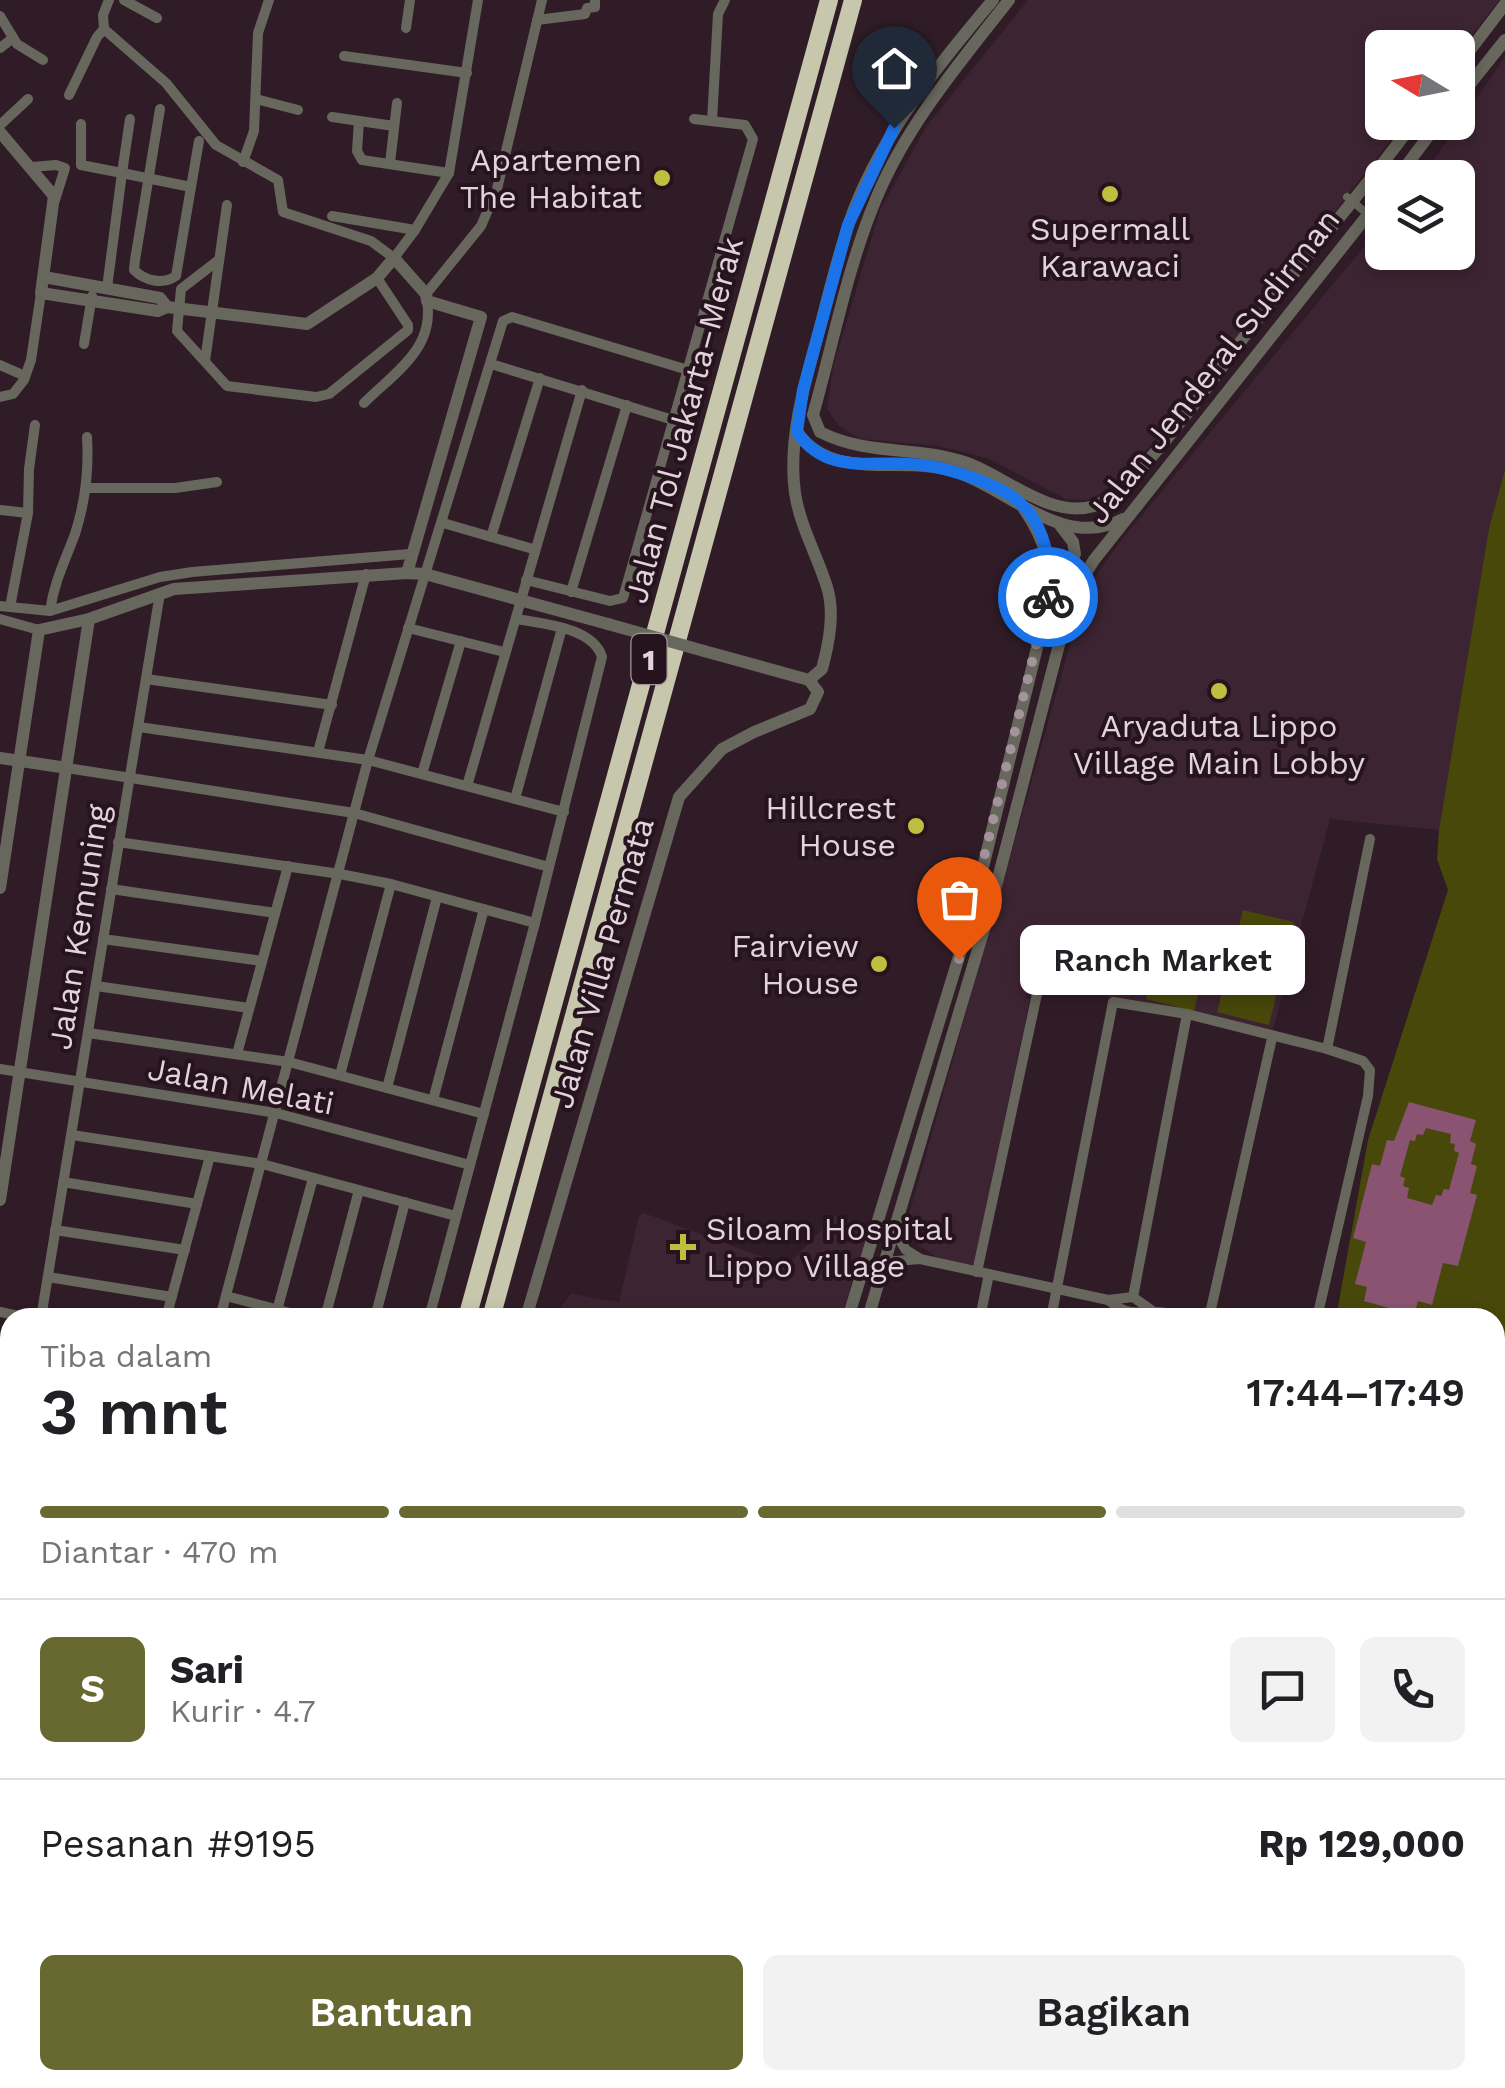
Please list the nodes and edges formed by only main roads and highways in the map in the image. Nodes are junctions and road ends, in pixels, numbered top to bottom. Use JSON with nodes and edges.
{"nodes":[{"id":1,"x":830,"y":0,"type":"edge"},
{"id":2,"x":853,"y":0,"type":"edge"},
{"id":3,"x":470,"y":1308,"type":"edge"},
{"id":4,"x":494,"y":1308,"type":"edge"}],
"edges":[{"from":1,"to":3,"type":"highway","name":"Jalan Tol Jakarta–Merak","number":"1"},
{"from":2,"to":4,"type":"highway","name":"Jalan Tol Jakarta–Merak","number":"1"}]}
